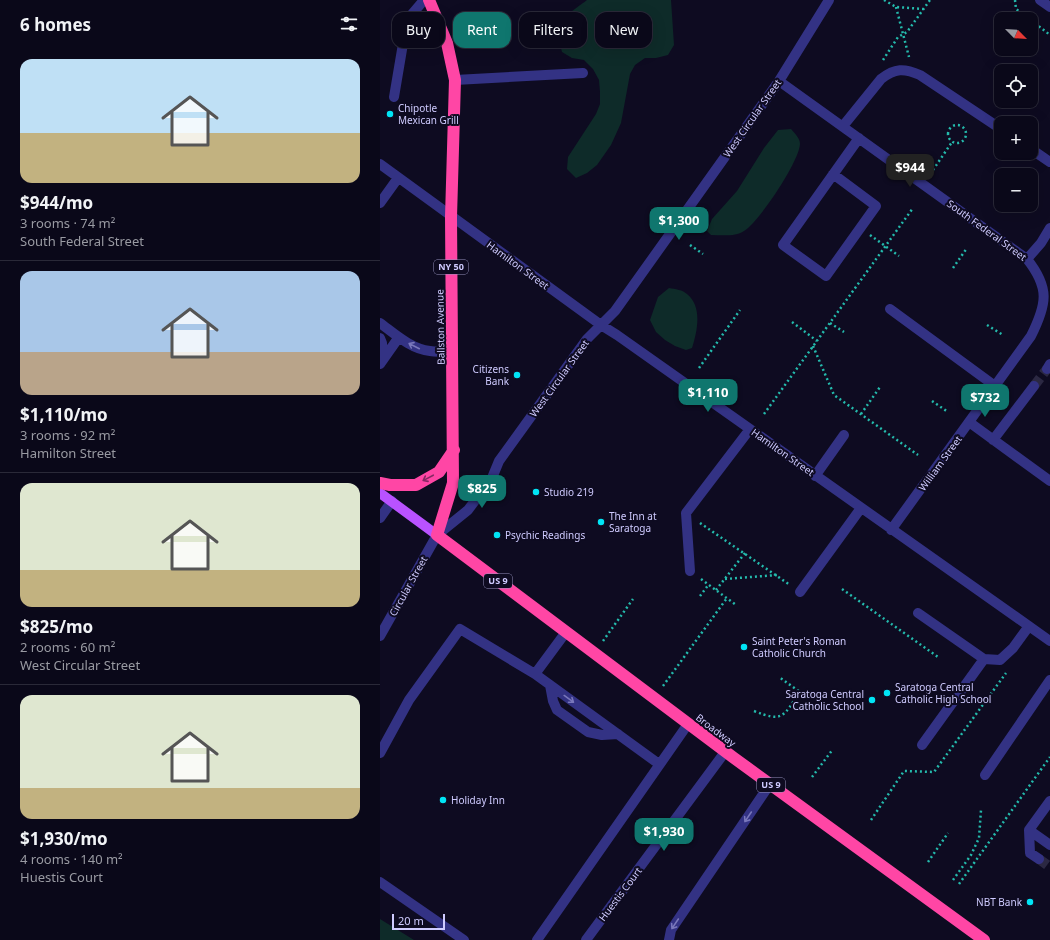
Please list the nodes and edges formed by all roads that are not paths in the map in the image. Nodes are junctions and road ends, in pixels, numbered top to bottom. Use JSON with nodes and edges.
{"nodes":[{"id":1,"x":424,"y":0,"type":"edge"},
{"id":2,"x":429,"y":0,"type":"edge"},
{"id":3,"x":829,"y":0,"type":"edge"},
{"id":4,"x":1040,"y":0,"type":"edge"},
{"id":5,"x":1050,"y":8,"type":"edge"},
{"id":6,"x":583,"y":73,"type":"dead end"},
{"id":7,"x":455,"y":80,"type":"junction"},
{"id":8,"x":779,"y":81,"type":"junction"},
{"id":9,"x":394,"y":97,"type":"dead end"},
{"id":10,"x":994,"y":124,"type":"edge"},
{"id":11,"x":843,"y":126,"type":"junction"},
{"id":12,"x":860,"y":138,"type":"junction"},
{"id":13,"x":1038,"y":154,"type":"edge"},
{"id":14,"x":1050,"y":162,"type":"edge"},
{"id":15,"x":380,"y":164,"type":"edge"},
{"id":16,"x":833,"y":174,"type":"junction"},
{"id":17,"x":398,"y":178,"type":"junction"},
{"id":18,"x":380,"y":203,"type":"edge"},
{"id":19,"x":451,"y":218,"type":"junction"},
{"id":20,"x":1050,"y":228,"type":"edge"},
{"id":21,"x":1027,"y":259,"type":"junction"},
{"id":22,"x":1046,"y":292,"type":"joint"},
{"id":23,"x":890,"y":309,"type":"dead end"},
{"id":24,"x":380,"y":323,"type":"edge"},
{"id":25,"x":601,"y":325,"type":"junction"},
{"id":26,"x":399,"y":337,"type":"junction"},
{"id":27,"x":380,"y":338,"type":"edge"},
{"id":28,"x":452,"y":352,"type":"junction"},
{"id":29,"x":382,"y":362,"type":"edge"},
{"id":30,"x":995,"y":386,"type":"junction"},
{"id":31,"x":1034,"y":386,"type":"tunnel mouth"},
{"id":32,"x":969,"y":422,"type":"junction"},
{"id":33,"x":750,"y":429,"type":"junction"},
{"id":34,"x":844,"y":435,"type":"dead end"},
{"id":35,"x":994,"y":440,"type":"junction"},
{"id":36,"x":454,"y":450,"type":"junction"},
{"id":37,"x":816,"y":476,"type":"junction"},
{"id":38,"x":1050,"y":481,"type":"edge"},
{"id":39,"x":380,"y":483,"type":"edge"},
{"id":40,"x":380,"y":492,"type":"edge"},
{"id":41,"x":392,"y":501,"type":"junction"},
{"id":42,"x":861,"y":508,"type":"junction"},
{"id":43,"x":380,"y":518,"type":"edge"},
{"id":44,"x":892,"y":530,"type":"junction"},
{"id":45,"x":437,"y":535,"type":"junction"},
{"id":46,"x":690,"y":571,"type":"road end"},
{"id":47,"x":800,"y":592,"type":"road end"},
{"id":48,"x":918,"y":613,"type":"dead end"},
{"id":49,"x":385,"y":617,"type":"edge"},
{"id":50,"x":1029,"y":626,"type":"junction"},
{"id":51,"x":566,"y":632,"type":"junction"},
{"id":52,"x":380,"y":636,"type":"edge"},
{"id":53,"x":1050,"y":641,"type":"edge"},
{"id":54,"x":984,"y":659,"type":"junction"},
{"id":55,"x":535,"y":674,"type":"junction"},
{"id":56,"x":1050,"y":680,"type":"edge"},
{"id":57,"x":550,"y":685,"type":"junction"},
{"id":58,"x":688,"y":724,"type":"junction"},
{"id":59,"x":618,"y":734,"type":"junction"},
{"id":60,"x":922,"y":745,"type":"dead end"},
{"id":61,"x":725,"y":752,"type":"junction"},
{"id":62,"x":380,"y":753,"type":"edge"},
{"id":63,"x":659,"y":764,"type":"junction"},
{"id":64,"x":985,"y":775,"type":"dead end"},
{"id":65,"x":770,"y":784,"type":"junction"},
{"id":66,"x":1050,"y":801,"type":"edge"},
{"id":67,"x":1030,"y":830,"type":"junction"},
{"id":68,"x":1050,"y":845,"type":"edge"},
{"id":69,"x":1039,"y":859,"type":"tunnel mouth"},
{"id":70,"x":380,"y":882,"type":"edge"},
{"id":71,"x":464,"y":940,"type":"edge"},
{"id":72,"x":537,"y":940,"type":"edge"},
{"id":73,"x":586,"y":940,"type":"edge"},
{"id":74,"x":668,"y":940,"type":"edge"},
{"id":75,"x":984,"y":940,"type":"edge"}],
"edges":[{"from":1,"to":9,"type":"street"},
{"from":2,"to":7,"type":"highway","name":"Ballston Avenue","number":"NY 50"},
{"from":3,"to":8,"type":"street","name":"West Circular Street"},
{"from":4,"to":5,"type":"street"},
{"from":6,"to":7,"type":"street"},
{"from":7,"to":19,"type":"highway","name":"Ballston Avenue","number":"NY 50"},
{"from":8,"to":11,"type":"street","name":"South Federal Street"},
{"from":8,"to":25,"type":"street","name":"West Circular Street"},
{"from":10,"to":11,"type":"street"},
{"from":11,"to":12,"type":"street","name":"South Federal Street"},
{"from":12,"to":16,"type":"street"},
{"from":12,"to":21,"type":"street","name":"South Federal Street"},
{"from":13,"to":14,"type":"street"},
{"from":15,"to":17,"type":"street","name":"Hamilton Street"},
{"from":16,"to":16,"type":"street"},
{"from":17,"to":18,"type":"street"},
{"from":17,"to":19,"type":"street","name":"Hamilton Street"},
{"from":19,"to":25,"type":"street","name":"Hamilton Street"},
{"from":19,"to":28,"type":"highway","name":"Ballston Avenue","number":"NY 50"},
{"from":20,"to":21,"type":"street"},
{"from":21,"to":22,"type":"street","name":"South Federal Street"},
{"from":22,"to":30,"type":"street","name":"William Street"},
{"from":23,"to":30,"type":"street"},
{"from":24,"to":26,"type":"street"},
{"from":25,"to":33,"type":"street","name":"Hamilton Street"},
{"from":25,"to":45,"type":"street","name":"West Circular Street"},
{"from":28,"to":26,"type":"street","one_way":true},
{"from":26,"to":29,"type":"street"},
{"from":27,"to":29,"type":"street"},
{"from":28,"to":36,"type":"highway","name":"Ballston Avenue","number":"NY 50"},
{"from":30,"to":32,"type":"street","name":"William Street"},
{"from":31,"to":35,"type":"street"},
{"from":32,"to":35,"type":"street"},
{"from":32,"to":44,"type":"street","name":"William Street"},
{"from":33,"to":37,"type":"street","name":"Hamilton Street"},
{"from":33,"to":46,"type":"street"},
{"from":34,"to":37,"type":"street"},
{"from":35,"to":38,"type":"street"},
{"from":36,"to":39,"type":"highway","one_way":true},
{"from":36,"to":45,"type":"highway","name":"Ballston Avenue","number":"NY 50"},
{"from":37,"to":42,"type":"street","name":"Hamilton Street"},
{"from":40,"to":41,"type":"main road","number":"US 9"},
{"from":41,"to":43,"type":"street"},
{"from":41,"to":45,"type":"main road","number":"US 9"},
{"from":42,"to":44,"type":"street","name":"Hamilton Street"},
{"from":42,"to":47,"type":"street"},
{"from":44,"to":50,"type":"street","name":"Hamilton Street"},
{"from":45,"to":49,"type":"street","name":"Circular Street"},
{"from":45,"to":51,"type":"highway","name":"Broadway","number":"US 9"},
{"from":48,"to":54,"type":"street"},
{"from":49,"to":52,"type":"street","name":"Circular Street"},
{"from":50,"to":53,"type":"street","name":"Hamilton Street"},
{"from":50,"to":54,"type":"street"},
{"from":51,"to":55,"type":"street"},
{"from":51,"to":58,"type":"highway","name":"Broadway","number":"US 9"},
{"from":54,"to":60,"type":"street"},
{"from":55,"to":57,"type":"street"},
{"from":55,"to":62,"type":"street"},
{"from":56,"to":64,"type":"street"},
{"from":57,"to":59,"type":"street","one_way":true},
{"from":57,"to":59,"type":"street"},
{"from":58,"to":61,"type":"highway","name":"Broadway","number":"US 9"},
{"from":58,"to":63,"type":"street"},
{"from":59,"to":63,"type":"street"},
{"from":61,"to":65,"type":"highway","name":"Broadway","number":"US 9"},
{"from":61,"to":73,"type":"street","name":"Huestis Court"},
{"from":63,"to":72,"type":"street"},
{"from":65,"to":74,"type":"street","one_way":true},
{"from":65,"to":75,"type":"highway","name":"Broadway","number":"US 9"},
{"from":66,"to":67,"type":"street"},
{"from":67,"to":68,"type":"street"},
{"from":67,"to":69,"type":"street"},
{"from":70,"to":71,"type":"street"}]}
